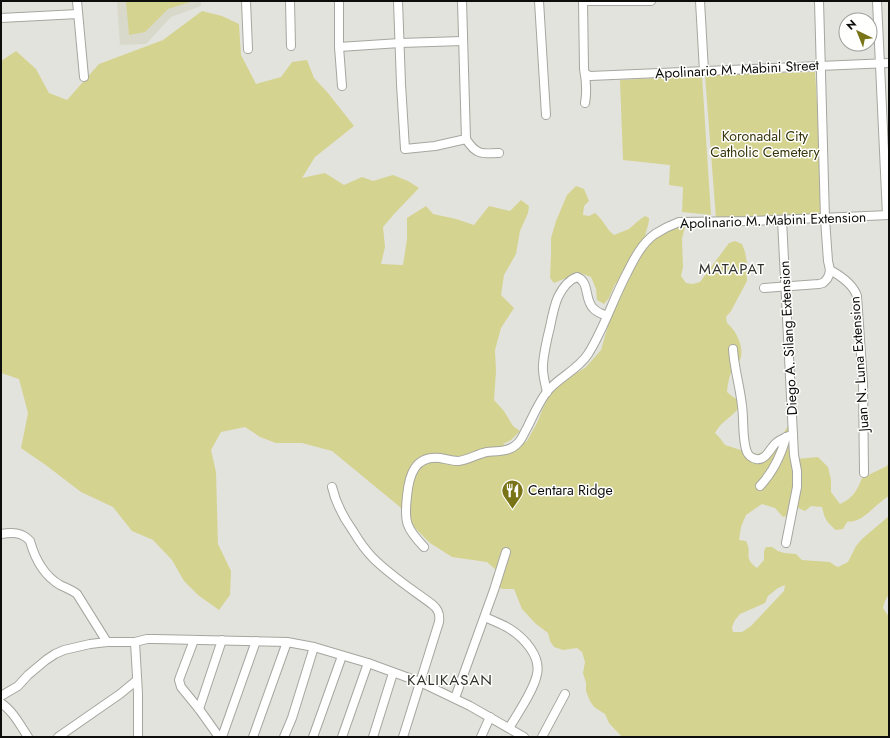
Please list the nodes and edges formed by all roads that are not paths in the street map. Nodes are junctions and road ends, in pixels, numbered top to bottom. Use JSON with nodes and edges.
{"nodes":[{"id":1,"x":77,"y":1,"type":"edge"},
{"id":2,"x":246,"y":1,"type":"edge"},
{"id":3,"x":290,"y":1,"type":"edge"},
{"id":4,"x":339,"y":1,"type":"edge"},
{"id":5,"x":398,"y":1,"type":"edge"},
{"id":6,"x":462,"y":1,"type":"edge"},
{"id":7,"x":538,"y":1,"type":"edge"},
{"id":8,"x":583,"y":1,"type":"edge"},
{"id":9,"x":650,"y":1,"type":"edge"},
{"id":10,"x":700,"y":1,"type":"edge"},
{"id":11,"x":819,"y":1,"type":"edge"},
{"id":12,"x":877,"y":1,"type":"edge"},
{"id":13,"x":78,"y":14,"type":"junction"},
{"id":14,"x":1,"y":18,"type":"edge"},
{"id":15,"x":464,"y":41,"type":"junction"},
{"id":16,"x":400,"y":43,"type":"junction"},
{"id":17,"x":292,"y":46,"type":"dead end"},
{"id":18,"x":340,"y":47,"type":"junction"},
{"id":19,"x":248,"y":49,"type":"dead end"},
{"id":20,"x":880,"y":63,"type":"junction"},
{"id":21,"x":889,"y":63,"type":"edge"},
{"id":22,"x":821,"y":65,"type":"junction"},
{"id":23,"x":704,"y":70,"type":"junction"},
{"id":24,"x":586,"y":74,"type":"junction"},
{"id":25,"x":84,"y":77,"type":"dead end"},
{"id":26,"x":342,"y":86,"type":"dead end"},
{"id":27,"x":585,"y":103,"type":"dead end"},
{"id":28,"x":546,"y":115,"type":"dead end"},
{"id":29,"x":466,"y":139,"type":"junction"},
{"id":30,"x":499,"y":153,"type":"dead end"},
{"id":31,"x":888,"y":215,"type":"edge"},
{"id":32,"x":825,"y":219,"type":"junction"},
{"id":33,"x":782,"y":220,"type":"junction"},
{"id":34,"x":830,"y":270,"type":"junction"},
{"id":35,"x":785,"y":286,"type":"junction"},
{"id":36,"x":764,"y":288,"type":"dead end"},
{"id":37,"x":607,"y":316,"type":"junction"},
{"id":38,"x":733,"y":348,"type":"dead end"},
{"id":39,"x":547,"y":392,"type":"junction"},
{"id":40,"x":789,"y":436,"type":"junction"},
{"id":41,"x":864,"y":473,"type":"dead end"},
{"id":42,"x":760,"y":486,"type":"dead end"},
{"id":43,"x":332,"y":487,"type":"dead end"},
{"id":44,"x":1,"y":534,"type":"edge"},
{"id":45,"x":786,"y":543,"type":"dead end"},
{"id":46,"x":424,"y":547,"type":"dead end"},
{"id":47,"x":506,"y":552,"type":"dead end"},
{"id":48,"x":485,"y":617,"type":"junction"},
{"id":49,"x":194,"y":640,"type":"junction"},
{"id":50,"x":222,"y":640,"type":"junction"},
{"id":51,"x":256,"y":641,"type":"junction"},
{"id":52,"x":107,"y":642,"type":"junction"},
{"id":53,"x":135,"y":642,"type":"junction"},
{"id":54,"x":287,"y":642,"type":"junction"},
{"id":55,"x":314,"y":647,"type":"junction"},
{"id":56,"x":342,"y":656,"type":"junction"},
{"id":57,"x":368,"y":663,"type":"junction"},
{"id":58,"x":394,"y":672,"type":"junction"},
{"id":59,"x":137,"y":680,"type":"junction"},
{"id":60,"x":420,"y":682,"type":"junction"},
{"id":61,"x":565,"y":694,"type":"dead end"},
{"id":62,"x":1,"y":696,"type":"edge"},
{"id":63,"x":455,"y":698,"type":"junction"},
{"id":64,"x":1,"y":703,"type":"edge"},
{"id":65,"x":199,"y":709,"type":"junction"},
{"id":66,"x":490,"y":717,"type":"junction"},
{"id":67,"x":509,"y":728,"type":"junction"},
{"id":68,"x":28,"y":737,"type":"edge"},
{"id":69,"x":58,"y":737,"type":"edge"},
{"id":70,"x":138,"y":737,"type":"edge"},
{"id":71,"x":219,"y":737,"type":"edge"},
{"id":72,"x":222,"y":737,"type":"edge"},
{"id":73,"x":253,"y":737,"type":"edge"},
{"id":74,"x":284,"y":737,"type":"edge"},
{"id":75,"x":313,"y":737,"type":"edge"},
{"id":76,"x":342,"y":737,"type":"edge"},
{"id":77,"x":373,"y":737,"type":"edge"},
{"id":78,"x":403,"y":737,"type":"edge"},
{"id":79,"x":481,"y":737,"type":"edge"},
{"id":80,"x":524,"y":737,"type":"edge"},
{"id":81,"x":542,"y":737,"type":"edge"}],
"edges":[{"from":1,"to":13,"type":"street"},
{"from":2,"to":19,"type":"street"},
{"from":3,"to":17,"type":"street"},
{"from":4,"to":18,"type":"street"},
{"from":5,"to":16,"type":"street"},
{"from":6,"to":15,"type":"street"},
{"from":7,"to":28,"type":"street"},
{"from":8,"to":9,"type":"street"},
{"from":8,"to":24,"type":"street"},
{"from":10,"to":23,"type":"street"},
{"from":11,"to":22,"type":"street"},
{"from":12,"to":20,"type":"street"},
{"from":13,"to":14,"type":"street"},
{"from":13,"to":25,"type":"street"},
{"from":15,"to":16,"type":"street"},
{"from":15,"to":29,"type":"street"},
{"from":16,"to":18,"type":"street"},
{"from":16,"to":29,"type":"street"},
{"from":18,"to":26,"type":"street"},
{"from":20,"to":21,"type":"street","name":"Apolinario M. Mabini Street"},
{"from":20,"to":22,"type":"street","name":"Apolinario M. Mabini Street"},
{"from":20,"to":31,"type":"street"},
{"from":22,"to":23,"type":"street","name":"Apolinario M. Mabini Street"},
{"from":22,"to":32,"type":"street"},
{"from":23,"to":24,"type":"street","name":"Apolinario M. Mabini Street"},
{"from":24,"to":27,"type":"street"},
{"from":29,"to":30,"type":"street"},
{"from":31,"to":32,"type":"street","name":"Apolinario M. Mabini Extension"},
{"from":32,"to":33,"type":"street","name":"Apolinario M. Mabini Extension"},
{"from":32,"to":34,"type":"street"},
{"from":33,"to":35,"type":"street","name":"Diego A. Silang Extension"},
{"from":33,"to":37,"type":"street","name":"Apolinario M. Mabini Extension"},
{"from":34,"to":35,"type":"street"},
{"from":34,"to":41,"type":"street","name":"Juan N. Luna Extension"},
{"from":35,"to":36,"type":"street"},
{"from":35,"to":40,"type":"street","name":"Diego A. Silang Extension"},
{"from":37,"to":39,"type":"street","name":"Apolinario M. Mabini Extension"},
{"from":37,"to":39,"type":"street"},
{"from":38,"to":40,"type":"street"},
{"from":39,"to":46,"type":"street","name":"Apolinario M. Mabini Extension"},
{"from":40,"to":42,"type":"street"},
{"from":40,"to":45,"type":"street","name":"Diego A. Silang Extension"},
{"from":43,"to":60,"type":"street"},
{"from":44,"to":52,"type":"street"},
{"from":47,"to":48,"type":"street"},
{"from":48,"to":63,"type":"street"},
{"from":48,"to":67,"type":"street"},
{"from":49,"to":50,"type":"street"},
{"from":49,"to":53,"type":"street"},
{"from":49,"to":65,"type":"street"},
{"from":50,"to":51,"type":"street"},
{"from":50,"to":65,"type":"street"},
{"from":51,"to":54,"type":"street"},
{"from":51,"to":72,"type":"street"},
{"from":52,"to":53,"type":"street"},
{"from":52,"to":62,"type":"street"},
{"from":53,"to":59,"type":"street"},
{"from":54,"to":55,"type":"street"},
{"from":54,"to":73,"type":"street"},
{"from":55,"to":56,"type":"street"},
{"from":55,"to":74,"type":"street"},
{"from":56,"to":57,"type":"street"},
{"from":56,"to":75,"type":"street"},
{"from":57,"to":58,"type":"street"},
{"from":57,"to":76,"type":"street"},
{"from":58,"to":60,"type":"street"},
{"from":58,"to":77,"type":"street"},
{"from":59,"to":69,"type":"street"},
{"from":59,"to":70,"type":"street"},
{"from":60,"to":63,"type":"street"},
{"from":60,"to":78,"type":"street"},
{"from":61,"to":81,"type":"street"},
{"from":63,"to":66,"type":"street"},
{"from":64,"to":68,"type":"street"},
{"from":65,"to":71,"type":"street"},
{"from":66,"to":67,"type":"street"},
{"from":66,"to":79,"type":"street"},
{"from":67,"to":80,"type":"street"}]}
